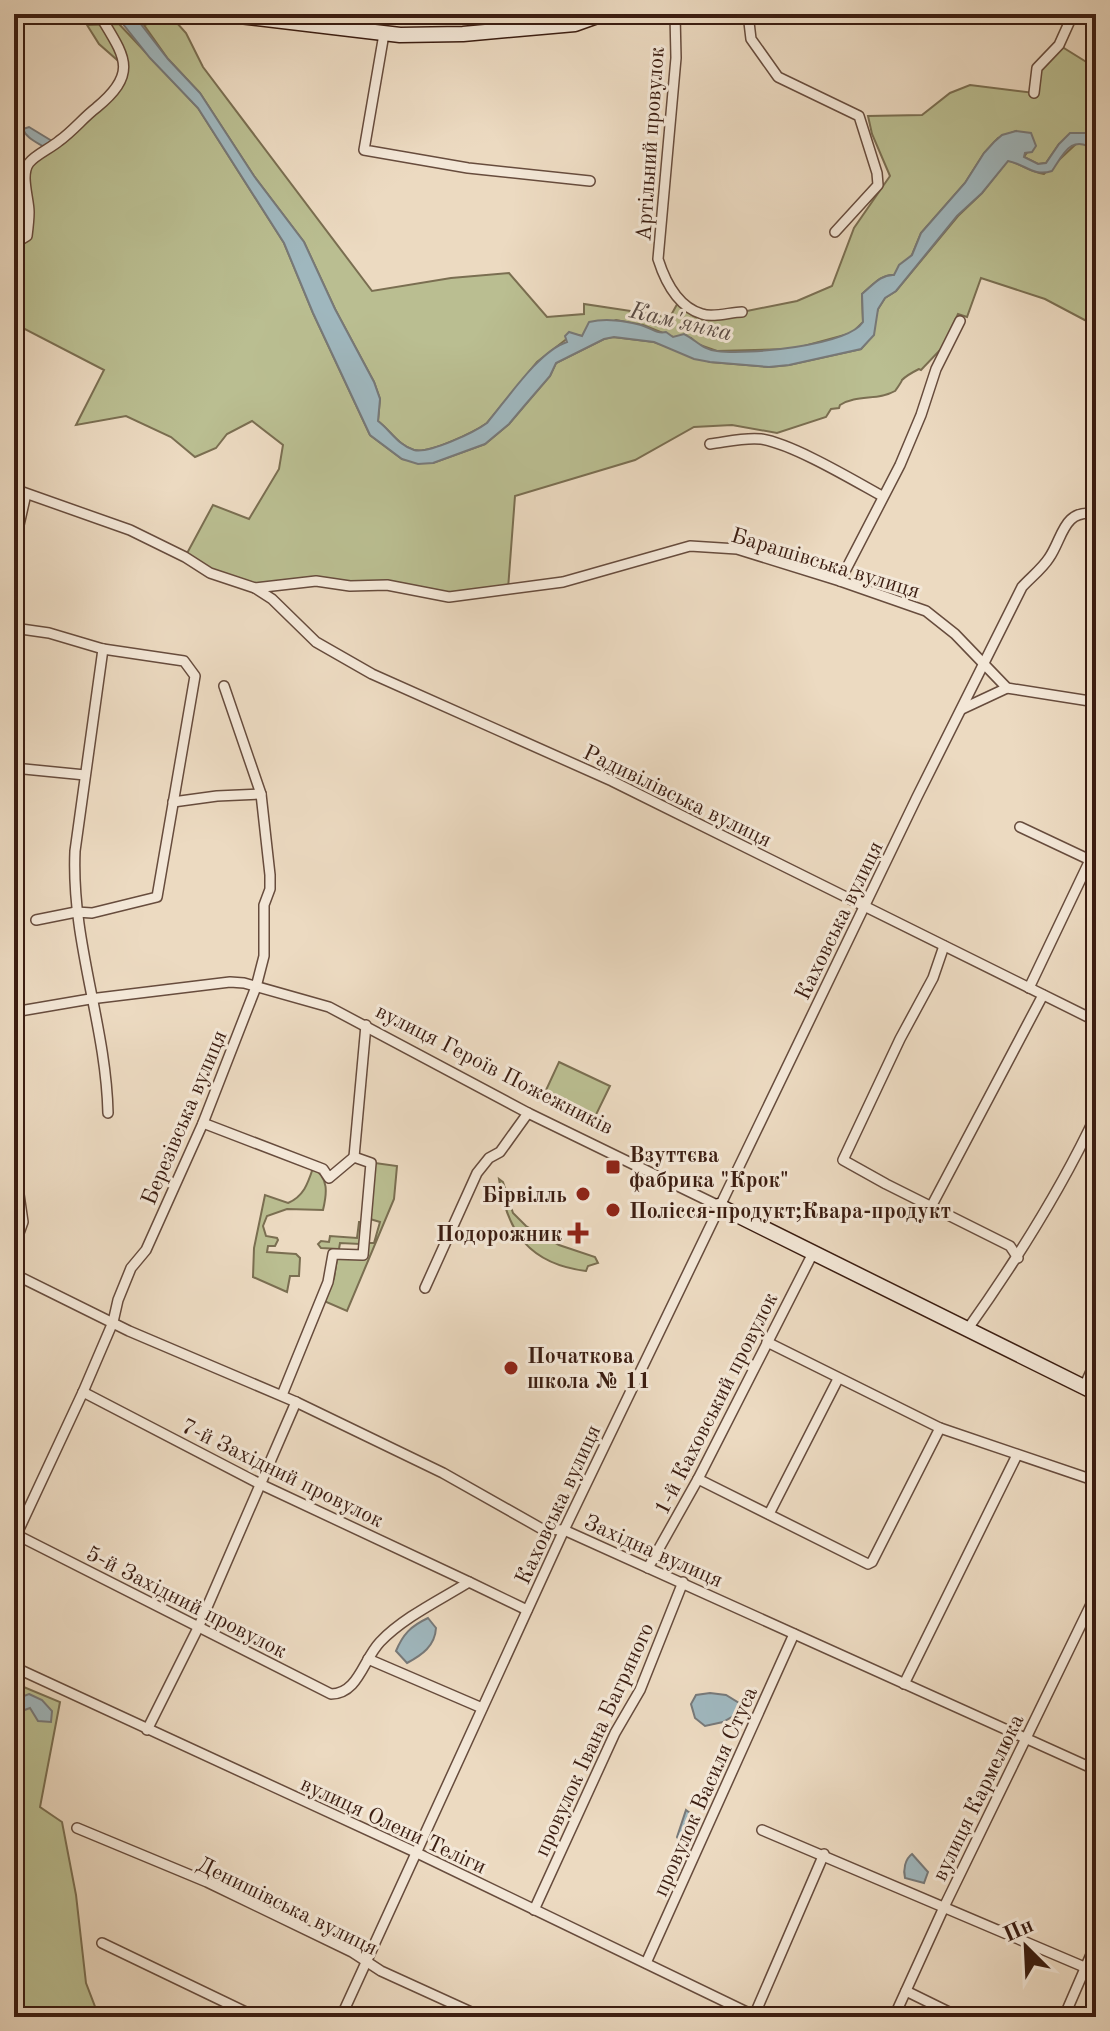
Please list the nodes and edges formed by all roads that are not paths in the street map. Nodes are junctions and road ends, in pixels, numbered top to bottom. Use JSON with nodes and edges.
{"nodes":[{"id":1,"x":99,"y":14,"type":"edge"},
{"id":2,"x":222,"y":14,"type":"edge"},
{"id":3,"x":603,"y":14,"type":"edge"},
{"id":4,"x":675,"y":14,"type":"edge"},
{"id":5,"x":748,"y":14,"type":"edge"},
{"id":6,"x":1073,"y":14,"type":"edge"},
{"id":7,"x":384,"y":34,"type":"junction"},
{"id":8,"x":1034,"y":93,"type":"dead end"},
{"id":9,"x":590,"y":181,"type":"dead end"},
{"id":10,"x":835,"y":232,"type":"dead end"},
{"id":11,"x":14,"y":244,"type":"edge"},
{"id":12,"x":742,"y":312,"type":"dead end"},
{"id":13,"x":960,"y":321,"type":"dead end"},
{"id":14,"x":710,"y":444,"type":"dead end"},
{"id":15,"x":14,"y":489,"type":"edge"},
{"id":16,"x":26,"y":494,"type":"junction"},
{"id":17,"x":882,"y":496,"type":"junction"},
{"id":18,"x":1096,"y":514,"type":"edge"},
{"id":19,"x":14,"y":547,"type":"edge"},
{"id":20,"x":840,"y":581,"type":"junction"},
{"id":21,"x":292,"y":584,"type":"junction"},
{"id":22,"x":255,"y":588,"type":"junction"},
{"id":23,"x":277,"y":604,"type":"junction"},
{"id":24,"x":14,"y":628,"type":"edge"},
{"id":25,"x":103,"y":649,"type":"junction"},
{"id":26,"x":983,"y":664,"type":"junction"},
{"id":27,"x":224,"y":686,"type":"dead end"},
{"id":28,"x":1007,"y":688,"type":"junction"},
{"id":29,"x":1096,"y":702,"type":"edge"},
{"id":30,"x":962,"y":709,"type":"junction"},
{"id":31,"x":14,"y":768,"type":"edge"},
{"id":32,"x":85,"y":775,"type":"junction"},
{"id":33,"x":261,"y":794,"type":"junction"},
{"id":34,"x":173,"y":802,"type":"junction"},
{"id":35,"x":1020,"y":827,"type":"dead end"},
{"id":36,"x":865,"y":907,"type":"junction"},
{"id":37,"x":76,"y":912,"type":"junction"},
{"id":38,"x":36,"y":920,"type":"dead end"},
{"id":39,"x":944,"y":946,"type":"junction"},
{"id":40,"x":256,"y":987,"type":"junction"},
{"id":41,"x":1029,"y":988,"type":"junction"},
{"id":42,"x":1043,"y":995,"type":"junction"},
{"id":43,"x":90,"y":999,"type":"junction"},
{"id":44,"x":14,"y":1012,"type":"edge"},
{"id":45,"x":1096,"y":1021,"type":"edge"},
{"id":46,"x":366,"y":1025,"type":"junction"},
{"id":47,"x":108,"y":1113,"type":"dead end"},
{"id":48,"x":528,"y":1113,"type":"junction"},
{"id":49,"x":1096,"y":1115,"type":"edge"},
{"id":50,"x":203,"y":1123,"type":"junction"},
{"id":51,"x":354,"y":1157,"type":"junction"},
{"id":52,"x":14,"y":1160,"type":"edge"},
{"id":53,"x":932,"y":1205,"type":"junction"},
{"id":54,"x":719,"y":1206,"type":"junction"},
{"id":55,"x":14,"y":1247,"type":"edge"},
{"id":56,"x":813,"y":1253,"type":"junction"},
{"id":57,"x":1018,"y":1258,"type":"junction"},
{"id":58,"x":14,"y":1274,"type":"edge"},
{"id":59,"x":425,"y":1288,"type":"dead end"},
{"id":60,"x":113,"y":1322,"type":"junction"},
{"id":61,"x":967,"y":1330,"type":"junction"},
{"id":62,"x":767,"y":1342,"type":"junction"},
{"id":63,"x":1096,"y":1360,"type":"edge"},
{"id":64,"x":838,"y":1379,"type":"junction"},
{"id":65,"x":1090,"y":1390,"type":"edge"},
{"id":66,"x":83,"y":1392,"type":"junction"},
{"id":67,"x":282,"y":1395,"type":"junction"},
{"id":68,"x":296,"y":1402,"type":"junction"},
{"id":69,"x":940,"y":1428,"type":"junction"},
{"id":70,"x":1017,"y":1455,"type":"junction"},
{"id":71,"x":698,"y":1479,"type":"junction"},
{"id":72,"x":1096,"y":1481,"type":"edge"},
{"id":73,"x":260,"y":1484,"type":"junction"},
{"id":74,"x":14,"y":1503,"type":"edge"},
{"id":75,"x":27,"y":1509,"type":"junction"},
{"id":76,"x":769,"y":1514,"type":"junction"},
{"id":77,"x":564,"y":1530,"type":"junction"},
{"id":78,"x":15,"y":1537,"type":"edge"},
{"id":79,"x":648,"y":1568,"type":"junction"},
{"id":80,"x":469,"y":1582,"type":"junction"},
{"id":81,"x":683,"y":1582,"type":"junction"},
{"id":82,"x":1096,"y":1594,"type":"edge"},
{"id":83,"x":527,"y":1610,"type":"junction"},
{"id":84,"x":198,"y":1628,"type":"junction"},
{"id":85,"x":794,"y":1634,"type":"junction"},
{"id":86,"x":368,"y":1659,"type":"junction"},
{"id":87,"x":14,"y":1667,"type":"edge"},
{"id":88,"x":904,"y":1684,"type":"junction"},
{"id":89,"x":482,"y":1708,"type":"junction"},
{"id":90,"x":147,"y":1730,"type":"junction"},
{"id":91,"x":1025,"y":1738,"type":"junction"},
{"id":92,"x":1096,"y":1770,"type":"edge"},
{"id":93,"x":77,"y":1828,"type":"dead end"},
{"id":94,"x":762,"y":1830,"type":"dead end"},
{"id":95,"x":415,"y":1852,"type":"junction"},
{"id":96,"x":824,"y":1854,"type":"junction"},
{"id":97,"x":945,"y":1905,"type":"junction"},
{"id":98,"x":534,"y":1910,"type":"junction"},
{"id":99,"x":102,"y":1943,"type":"dead end"},
{"id":100,"x":1096,"y":1943,"type":"edge"},
{"id":101,"x":365,"y":1961,"type":"junction"},
{"id":102,"x":646,"y":1963,"type":"junction"},
{"id":103,"x":1085,"y":1967,"type":"junction"},
{"id":104,"x":1096,"y":1972,"type":"edge"},
{"id":105,"x":906,"y":1991,"type":"junction"},
{"id":106,"x":756,"y":2016,"type":"edge"},
{"id":107,"x":256,"y":2017,"type":"edge"},
{"id":108,"x":341,"y":2017,"type":"edge"},
{"id":109,"x":482,"y":2017,"type":"edge"},
{"id":110,"x":894,"y":2017,"type":"edge"},
{"id":111,"x":959,"y":2017,"type":"edge"},
{"id":112,"x":1064,"y":2017,"type":"edge"}],
"edges":[{"from":1,"to":11,"type":"street"},
{"from":2,"to":7,"type":"street"},
{"from":3,"to":7,"type":"street"},
{"from":4,"to":12,"type":"street","name":"Артільний провулок"},
{"from":5,"to":10,"type":"street"},
{"from":6,"to":8,"type":"street"},
{"from":7,"to":9,"type":"street"},
{"from":13,"to":17,"type":"street"},
{"from":14,"to":17,"type":"street"},
{"from":15,"to":16,"type":"street","name":"Барашівська вулиця"},
{"from":16,"to":19,"type":"street"},
{"from":16,"to":22,"type":"street","name":"Барашівська вулиця"},
{"from":17,"to":20,"type":"street"},
{"from":18,"to":26,"type":"street","name":"Каховська вулиця"},
{"from":20,"to":21,"type":"street","name":"Барашівська вулиця"},
{"from":20,"to":26,"type":"street","name":"Барашівська вулиця"},
{"from":21,"to":22,"type":"street","name":"Барашівська вулиця"},
{"from":21,"to":23,"type":"street"},
{"from":22,"to":23,"type":"street","name":"Радивілівська вулиця"},
{"from":23,"to":36,"type":"street","name":"Радивілівська вулиця"},
{"from":24,"to":25,"type":"street"},
{"from":25,"to":32,"type":"street"},
{"from":25,"to":34,"type":"street"},
{"from":26,"to":28,"type":"street","name":"Барашівська вулиця"},
{"from":26,"to":30,"type":"street","name":"Каховська вулиця"},
{"from":27,"to":33,"type":"street","name":"Березівська вулиця"},
{"from":28,"to":29,"type":"street"},
{"from":28,"to":30,"type":"street"},
{"from":30,"to":36,"type":"street","name":"Каховська вулиця"},
{"from":31,"to":32,"type":"street"},
{"from":32,"to":37,"type":"street"},
{"from":33,"to":34,"type":"street"},
{"from":33,"to":40,"type":"street","name":"Березівська вулиця"},
{"from":34,"to":37,"type":"street"},
{"from":35,"to":41,"type":"street"},
{"from":36,"to":39,"type":"street","name":"Радивілівська вулиця"},
{"from":36,"to":54,"type":"street","name":"Каховська вулиця"},
{"from":37,"to":38,"type":"street"},
{"from":37,"to":43,"type":"street"},
{"from":39,"to":41,"type":"street","name":"Радивілівська вулиця"},
{"from":39,"to":53,"type":"street"},
{"from":40,"to":43,"type":"street","name":"вулиця Героїв Пожежників"},
{"from":40,"to":46,"type":"street","name":"вулиця Героїв Пожежників"},
{"from":40,"to":50,"type":"street","name":"Березівська вулиця"},
{"from":41,"to":42,"type":"street","name":"Радивілівська вулиця"},
{"from":42,"to":45,"type":"street","name":"Радивілівська вулиця"},
{"from":42,"to":53,"type":"street"},
{"from":43,"to":44,"type":"street","name":"вулиця Героїв Пожежників"},
{"from":43,"to":47,"type":"street"},
{"from":46,"to":48,"type":"street","name":"вулиця Героїв Пожежників"},
{"from":46,"to":51,"type":"street"},
{"from":48,"to":54,"type":"street","name":"вулиця Героїв Пожежників"},
{"from":48,"to":59,"type":"street"},
{"from":49,"to":57,"type":"street"},
{"from":50,"to":51,"type":"street"},
{"from":50,"to":60,"type":"street","name":"Березівська вулиця"},
{"from":51,"to":67,"type":"street"},
{"from":52,"to":55,"type":"street"},
{"from":53,"to":57,"type":"street"},
{"from":54,"to":56,"type":"street","name":"вулиця Героїв Пожежників"},
{"from":54,"to":77,"type":"street","name":"Каховська вулиця"},
{"from":56,"to":61,"type":"street","name":"вулиця Героїв Пожежників"},
{"from":56,"to":62,"type":"street","name":"1-й Каховський провулок"},
{"from":57,"to":61,"type":"street"},
{"from":58,"to":60,"type":"street","name":"Західна вулиця"},
{"from":60,"to":66,"type":"street","name":"Березівська вулиця"},
{"from":60,"to":67,"type":"street","name":"Західна вулиця"},
{"from":61,"to":65,"type":"street","name":"вулиця Героїв Пожежників"},
{"from":62,"to":64,"type":"street"},
{"from":62,"to":71,"type":"street","name":"1-й Каховський провулок"},
{"from":63,"to":65,"type":"street"},
{"from":64,"to":69,"type":"street"},
{"from":64,"to":76,"type":"street"},
{"from":66,"to":73,"type":"street","name":"7-й Західний провулок"},
{"from":66,"to":75,"type":"street","name":"Березівська вулиця"},
{"from":67,"to":68,"type":"street","name":"Західна вулиця"},
{"from":68,"to":73,"type":"street"},
{"from":68,"to":77,"type":"street","name":"Західна вулиця"},
{"from":69,"to":70,"type":"street"},
{"from":69,"to":76,"type":"street"},
{"from":70,"to":72,"type":"street"},
{"from":70,"to":88,"type":"street"},
{"from":71,"to":76,"type":"street"},
{"from":71,"to":79,"type":"street","name":"1-й Каховський провулок"},
{"from":73,"to":80,"type":"street","name":"7-й Західний провулок"},
{"from":73,"to":84,"type":"street"},
{"from":74,"to":75,"type":"street"},
{"from":75,"to":78,"type":"street","name":"Березівська вулиця"},
{"from":77,"to":79,"type":"street","name":"Західна вулиця"},
{"from":77,"to":83,"type":"street","name":"Каховська вулиця"},
{"from":78,"to":84,"type":"street","name":"5-й Західний провулок"},
{"from":79,"to":81,"type":"street","name":"Західна вулиця"},
{"from":80,"to":83,"type":"street","name":"7-й Західний провулок"},
{"from":80,"to":86,"type":"street"},
{"from":81,"to":85,"type":"street","name":"Західна вулиця"},
{"from":81,"to":98,"type":"street","name":"провулок Івана Багряного"},
{"from":82,"to":91,"type":"street","name":"вулиця Кармелюка"},
{"from":83,"to":89,"type":"street","name":"Каховська вулиця"},
{"from":84,"to":86,"type":"street","name":"5-й Західний провулок"},
{"from":84,"to":90,"type":"street"},
{"from":85,"to":88,"type":"street","name":"Західна вулиця"},
{"from":85,"to":102,"type":"street","name":"провулок Василя Стуса"},
{"from":86,"to":89,"type":"street"},
{"from":87,"to":90,"type":"street","name":"вулиця Олени Теліги"},
{"from":88,"to":91,"type":"street","name":"Західна вулиця"},
{"from":89,"to":95,"type":"street","name":"Каховська вулиця"},
{"from":90,"to":95,"type":"street","name":"вулиця Олени Теліги"},
{"from":91,"to":92,"type":"street","name":"Західна вулиця"},
{"from":91,"to":97,"type":"street","name":"вулиця Кармелюка"},
{"from":93,"to":101,"type":"street","name":"Денишівська вулиця"},
{"from":94,"to":96,"type":"street"},
{"from":95,"to":98,"type":"street","name":"вулиця Олени Теліги"},
{"from":95,"to":101,"type":"street","name":"Каховська вулиця"},
{"from":96,"to":97,"type":"street"},
{"from":96,"to":106,"type":"street"},
{"from":97,"to":103,"type":"street"},
{"from":97,"to":105,"type":"street","name":"вулиця Кармелюка"},
{"from":98,"to":102,"type":"street","name":"вулиця Олени Теліги"},
{"from":99,"to":107,"type":"street"},
{"from":100,"to":103,"type":"street"},
{"from":101,"to":108,"type":"street","name":"Каховська вулиця"},
{"from":101,"to":109,"type":"street","name":"Денишівська вулиця"},
{"from":102,"to":106,"type":"street","name":"вулиця Олени Теліги"},
{"from":103,"to":104,"type":"street"},
{"from":103,"to":112,"type":"street"},
{"from":105,"to":110,"type":"street","name":"вулиця Кармелюка"},
{"from":105,"to":111,"type":"street"}]}
